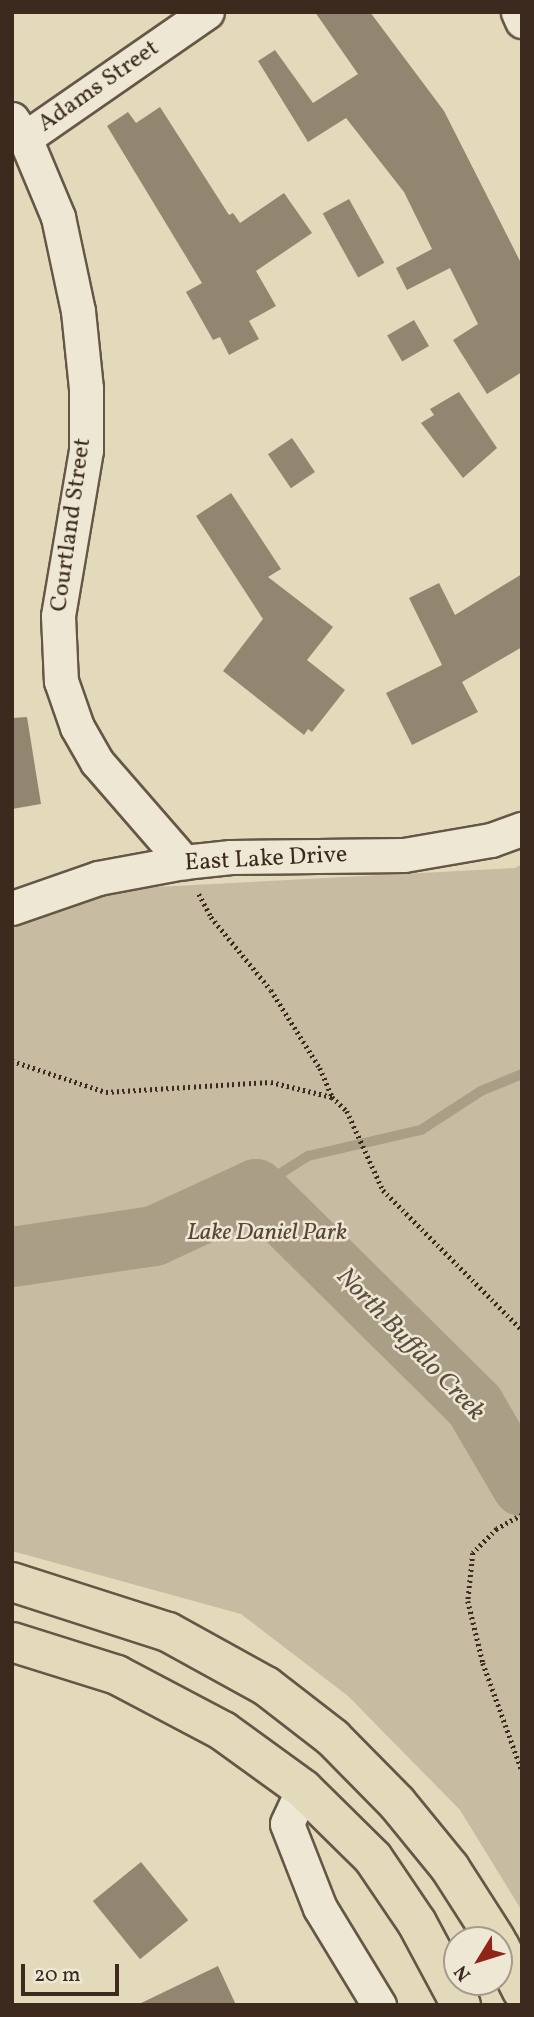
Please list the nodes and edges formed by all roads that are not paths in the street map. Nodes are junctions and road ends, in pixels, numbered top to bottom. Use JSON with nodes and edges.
{"nodes":[{"id":1,"x":207,"y":12,"type":"edge"},
{"id":2,"x":518,"y":12,"type":"edge"},
{"id":3,"x":522,"y":21,"type":"edge"},
{"id":4,"x":19,"y":128,"type":"edge"},
{"id":5,"x":522,"y":829,"type":"edge"},
{"id":6,"x":184,"y":862,"type":"junction"},
{"id":7,"x":12,"y":908,"type":"edge"},
{"id":8,"x":12,"y":1582,"type":"edge"},
{"id":9,"x":12,"y":1642,"type":"edge"},
{"id":10,"x":303,"y":1790,"type":"junction"},
{"id":11,"x":487,"y":1926,"type":"edge"},
{"id":12,"x":513,"y":1973,"type":"edge"},
{"id":13,"x":522,"y":1991,"type":"edge"},
{"id":14,"x":379,"y":2005,"type":"edge"},
{"id":15,"x":461,"y":2005,"type":"edge"}],
"edges":[{"from":1,"to":4,"type":"street","name":"Adams Street"},
{"from":2,"to":3,"type":"street"},
{"from":4,"to":6,"type":"street","name":"Courtland Street"},
{"from":5,"to":6,"type":"street","name":"East Lake Drive"},
{"from":6,"to":7,"type":"street","name":"East Lake Drive"},
{"from":8,"to":11,"type":"main road"},
{"from":9,"to":10,"type":"main road"},
{"from":10,"to":14,"type":"street"},
{"from":10,"to":15,"type":"main road"},
{"from":12,"to":13,"type":"main road"}]}
